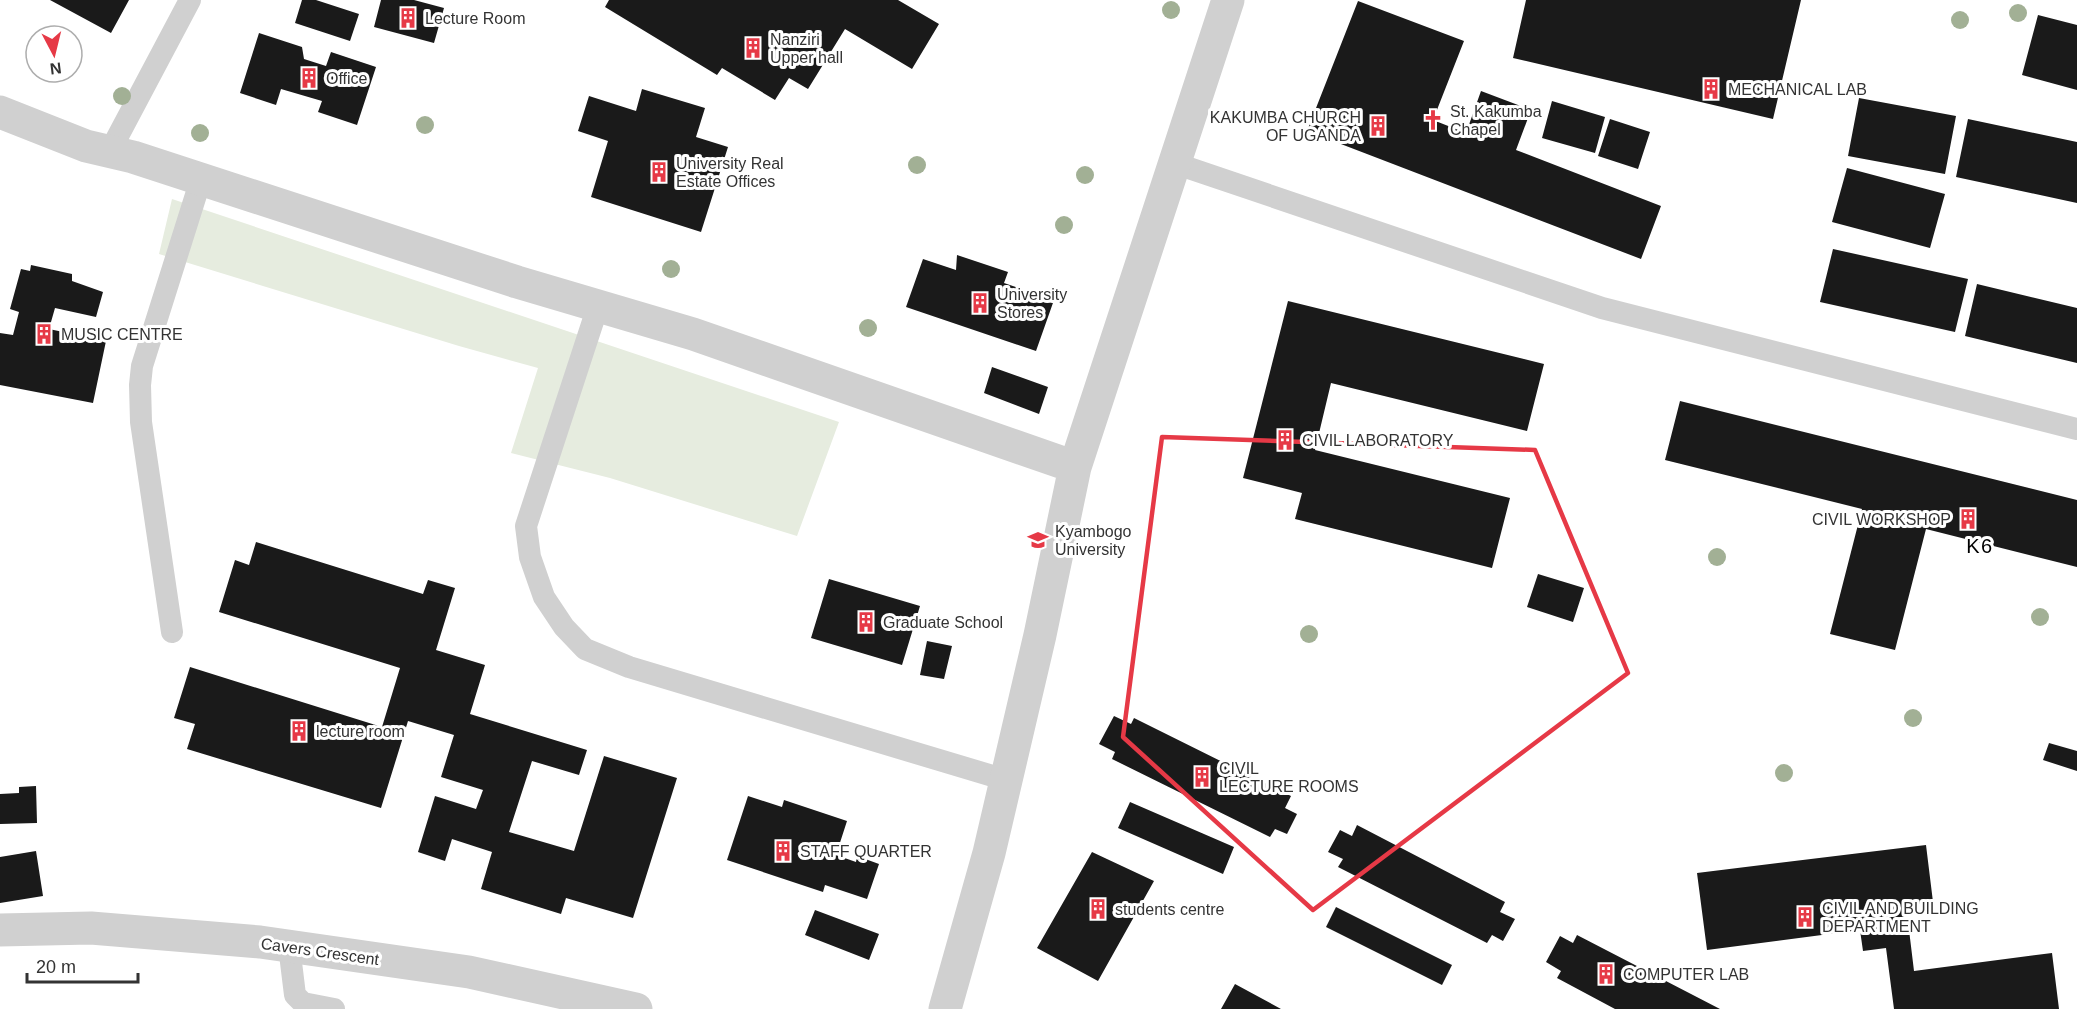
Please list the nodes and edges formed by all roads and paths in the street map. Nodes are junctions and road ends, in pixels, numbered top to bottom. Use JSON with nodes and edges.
{"nodes":[{"id":1,"x":190,"y":0,"type":"edge"},
{"id":2,"x":1228,"y":0,"type":"edge"},
{"id":3,"x":0,"y":112,"type":"edge"},
{"id":4,"x":110,"y":151,"type":"junction"},
{"id":5,"x":1174,"y":163,"type":"junction"},
{"id":6,"x":201,"y":179,"type":"junction"},
{"id":7,"x":598,"y":306,"type":"junction"},
{"id":8,"x":2077,"y":429,"type":"edge"},
{"id":9,"x":1075,"y":467,"type":"junction"},
{"id":10,"x":172,"y":632,"type":"dead end"},
{"id":11,"x":1006,"y":780,"type":"junction"},
{"id":12,"x":0,"y":930,"type":"edge"},
{"id":13,"x":290,"y":946,"type":"junction"},
{"id":14,"x":334,"y":1009,"type":"edge"},
{"id":15,"x":636,"y":1009,"type":"edge"},
{"id":16,"x":945,"y":1009,"type":"edge"}],
"edges":[{"from":1,"to":4,"type":"lane"},
{"from":2,"to":5,"type":"street"},
{"from":3,"to":4,"type":"street"},
{"from":4,"to":6,"type":"street"},
{"from":5,"to":8,"type":"lane"},
{"from":5,"to":9,"type":"street"},
{"from":6,"to":7,"type":"street"},
{"from":6,"to":10,"type":"lane"},
{"from":7,"to":9,"type":"street"},
{"from":7,"to":11,"type":"lane"},
{"from":9,"to":11,"type":"street"},
{"from":11,"to":16,"type":"street"},
{"from":12,"to":13,"type":"street","name":"Cavers Crescent"},
{"from":13,"to":14,"type":"lane"},
{"from":13,"to":15,"type":"street","name":"Cavers Crescent"}]}
